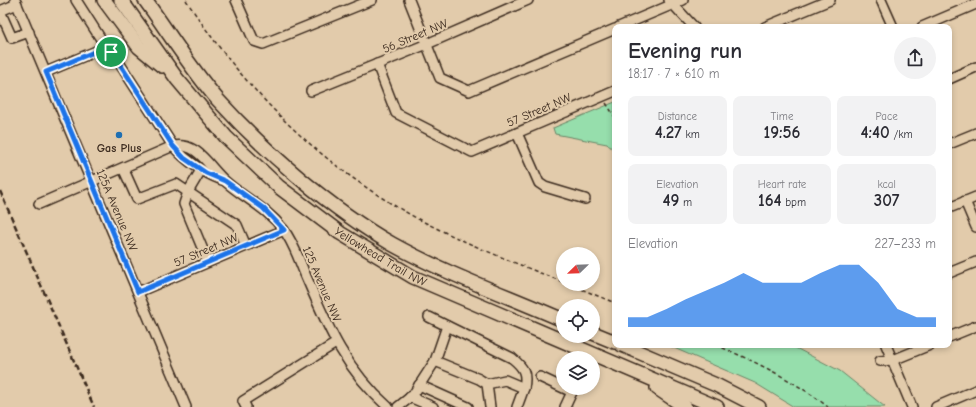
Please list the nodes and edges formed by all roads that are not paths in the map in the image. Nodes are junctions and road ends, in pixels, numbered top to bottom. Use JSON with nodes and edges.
{"nodes":[{"id":1,"x":76,"y":0,"type":"edge"},
{"id":2,"x":104,"y":0,"type":"edge"},
{"id":3,"x":121,"y":0,"type":"edge"},
{"id":4,"x":145,"y":0,"type":"edge"},
{"id":5,"x":236,"y":0,"type":"edge"},
{"id":6,"x":372,"y":0,"type":"edge"},
{"id":7,"x":409,"y":0,"type":"edge"},
{"id":8,"x":528,"y":0,"type":"edge"},
{"id":9,"x":683,"y":0,"type":"edge"},
{"id":10,"x":828,"y":0,"type":"edge"},
{"id":11,"x":881,"y":0,"type":"edge"},
{"id":12,"x":16,"y":2,"type":"edge"},
{"id":13,"x":671,"y":2,"type":"edge"},
{"id":14,"x":976,"y":4,"type":"edge"},
{"id":15,"x":0,"y":11,"type":"edge"},
{"id":16,"x":626,"y":24,"type":"edge"},
{"id":17,"x":691,"y":24,"type":"edge"},
{"id":18,"x":772,"y":24,"type":"edge"},
{"id":19,"x":891,"y":24,"type":"edge"},
{"id":20,"x":929,"y":24,"type":"edge"},
{"id":21,"x":612,"y":30,"type":"edge"},
{"id":22,"x":29,"y":32,"type":"junction"},
{"id":23,"x":427,"y":44,"type":"junction"},
{"id":24,"x":106,"y":47,"type":"junction"},
{"id":25,"x":377,"y":64,"type":"junction"},
{"id":26,"x":976,"y":67,"type":"edge"},
{"id":27,"x":46,"y":72,"type":"junction"},
{"id":28,"x":952,"y":78,"type":"edge"},
{"id":29,"x":177,"y":79,"type":"junction"},
{"id":30,"x":311,"y":91,"type":"dead end"},
{"id":31,"x":612,"y":92,"type":"edge"},
{"id":32,"x":517,"y":133,"type":"junction"},
{"id":33,"x":976,"y":133,"type":"edge"},
{"id":34,"x":952,"y":143,"type":"edge"},
{"id":35,"x":173,"y":146,"type":"junction"},
{"id":36,"x":123,"y":168,"type":"junction"},
{"id":37,"x":201,"y":170,"type":"junction"},
{"id":38,"x":225,"y":181,"type":"junction"},
{"id":39,"x":92,"y":182,"type":"junction"},
{"id":40,"x":188,"y":192,"type":"junction"},
{"id":41,"x":976,"y":197,"type":"edge"},
{"id":42,"x":585,"y":199,"type":"dead end"},
{"id":43,"x":965,"y":201,"type":"junction"},
{"id":44,"x":39,"y":204,"type":"dead end"},
{"id":45,"x":952,"y":207,"type":"edge"},
{"id":46,"x":976,"y":227,"type":"edge"},
{"id":47,"x":284,"y":230,"type":"junction"},
{"id":48,"x":246,"y":246,"type":"junction"},
{"id":49,"x":208,"y":262,"type":"junction"},
{"id":50,"x":976,"y":262,"type":"edge"},
{"id":51,"x":952,"y":272,"type":"edge"},
{"id":52,"x":138,"y":292,"type":"junction"},
{"id":53,"x":429,"y":317,"type":"dead end"},
{"id":54,"x":556,"y":317,"type":"edge"},
{"id":55,"x":447,"y":326,"type":"junction"},
{"id":56,"x":976,"y":326,"type":"edge"},
{"id":57,"x":600,"y":335,"type":"edge"},
{"id":58,"x":952,"y":336,"type":"edge"},
{"id":59,"x":612,"y":341,"type":"edge"},
{"id":60,"x":336,"y":343,"type":"junction"},
{"id":61,"x":629,"y":348,"type":"edge"},
{"id":62,"x":887,"y":348,"type":"edge"},
{"id":63,"x":923,"y":348,"type":"edge"},
{"id":64,"x":893,"y":360,"type":"junction"},
{"id":65,"x":435,"y":361,"type":"junction"},
{"id":66,"x":880,"y":361,"type":"dead end"},
{"id":67,"x":634,"y":372,"type":"junction"},
{"id":68,"x":540,"y":378,"type":"dead end"},
{"id":69,"x":419,"y":384,"type":"junction"},
{"id":70,"x":487,"y":384,"type":"junction"},
{"id":71,"x":524,"y":388,"type":"junction"},
{"id":72,"x":976,"y":390,"type":"edge"},
{"id":73,"x":410,"y":397,"type":"junction"},
{"id":74,"x":186,"y":407,"type":"edge"},
{"id":75,"x":246,"y":407,"type":"edge"},
{"id":76,"x":388,"y":407,"type":"edge"},
{"id":77,"x":398,"y":407,"type":"edge"},
{"id":78,"x":433,"y":407,"type":"edge"},
{"id":79,"x":468,"y":407,"type":"edge"},
{"id":80,"x":490,"y":407,"type":"edge"},
{"id":81,"x":517,"y":407,"type":"edge"},
{"id":82,"x":565,"y":407,"type":"edge"},
{"id":83,"x":685,"y":407,"type":"edge"},
{"id":84,"x":717,"y":407,"type":"edge"},
{"id":85,"x":759,"y":407,"type":"edge"},
{"id":86,"x":912,"y":407,"type":"edge"},
{"id":87,"x":936,"y":407,"type":"edge"}],
"edges":[{"from":1,"to":24,"type":"street","name":"125 Avenue NW"},
{"from":2,"to":29,"type":"highway"},
{"from":3,"to":29,"type":"highway","name":"Yellowhead Trail NW"},
{"from":4,"to":54,"type":"highway","name":"Yellowhead Trail NW"},
{"from":5,"to":6,"type":"street"},
{"from":7,"to":23,"type":"street"},
{"from":8,"to":23,"type":"street","name":"56 Street NW"},
{"from":9,"to":13,"type":"street"},
{"from":10,"to":18,"type":"street"},
{"from":11,"to":19,"type":"street"},
{"from":12,"to":15,"type":"street"},
{"from":12,"to":22,"type":"street","name":"125A Avenue NW"},
{"from":13,"to":16,"type":"street"},
{"from":13,"to":17,"type":"street"},
{"from":14,"to":20,"type":"street"},
{"from":15,"to":22,"type":"street"},
{"from":21,"to":23,"type":"street"},
{"from":22,"to":27,"type":"street","name":"125A Avenue NW"},
{"from":23,"to":25,"type":"street","name":"56 Street NW"},
{"from":24,"to":27,"type":"street"},
{"from":24,"to":35,"type":"street","name":"125 Avenue NW"},
{"from":25,"to":30,"type":"street","name":"56 Street NW"},
{"from":25,"to":32,"type":"street","name":"57 Street NW"},
{"from":26,"to":28,"type":"street"},
{"from":27,"to":39,"type":"street","name":"125A Avenue NW"},
{"from":29,"to":67,"type":"highway","name":"Yellowhead Trail NW"},
{"from":31,"to":32,"type":"street","name":"57 Street NW"},
{"from":32,"to":42,"type":"street"},
{"from":33,"to":34,"type":"street"},
{"from":35,"to":36,"type":"street"},
{"from":35,"to":37,"type":"street","name":"125 Avenue NW"},
{"from":35,"to":38,"type":"street","name":"125 Avenue NW"},
{"from":36,"to":39,"type":"street"},
{"from":36,"to":40,"type":"street"},
{"from":37,"to":38,"type":"street","name":"125 Avenue NW"},
{"from":37,"to":40,"type":"street"},
{"from":38,"to":47,"type":"street","name":"125 Avenue NW"},
{"from":39,"to":44,"type":"street"},
{"from":39,"to":52,"type":"street","name":"125A Avenue NW"},
{"from":40,"to":48,"type":"street"},
{"from":40,"to":49,"type":"street"},
{"from":41,"to":43,"type":"street"},
{"from":43,"to":45,"type":"street"},
{"from":43,"to":46,"type":"street"},
{"from":47,"to":48,"type":"street","name":"57 Street NW"},
{"from":47,"to":60,"type":"street","name":"125 Avenue NW"},
{"from":48,"to":49,"type":"street","name":"57 Street NW"},
{"from":49,"to":52,"type":"street","name":"57 Street NW"},
{"from":50,"to":51,"type":"street"},
{"from":52,"to":74,"type":"street","name":"125A Avenue NW"},
{"from":53,"to":55,"type":"street"},
{"from":55,"to":65,"type":"street"},
{"from":55,"to":71,"type":"street"},
{"from":56,"to":58,"type":"street"},
{"from":57,"to":59,"type":"highway"},
{"from":60,"to":75,"type":"street"},
{"from":60,"to":76,"type":"street","name":"125 Avenue NW"},
{"from":61,"to":85,"type":"highway"},
{"from":62,"to":64,"type":"street"},
{"from":63,"to":64,"type":"street"},
{"from":64,"to":66,"type":"street"},
{"from":64,"to":86,"type":"street"},
{"from":65,"to":69,"type":"street"},
{"from":65,"to":70,"type":"street"},
{"from":67,"to":83,"type":"highway"},
{"from":67,"to":84,"type":"highway","name":"Yellowhead Trail NW"},
{"from":68,"to":82,"type":"street"},
{"from":69,"to":73,"type":"street"},
{"from":69,"to":79,"type":"street"},
{"from":70,"to":71,"type":"street"},
{"from":70,"to":80,"type":"street"},
{"from":71,"to":81,"type":"street"},
{"from":72,"to":87,"type":"street"},
{"from":73,"to":77,"type":"street"},
{"from":73,"to":78,"type":"street"}]}
